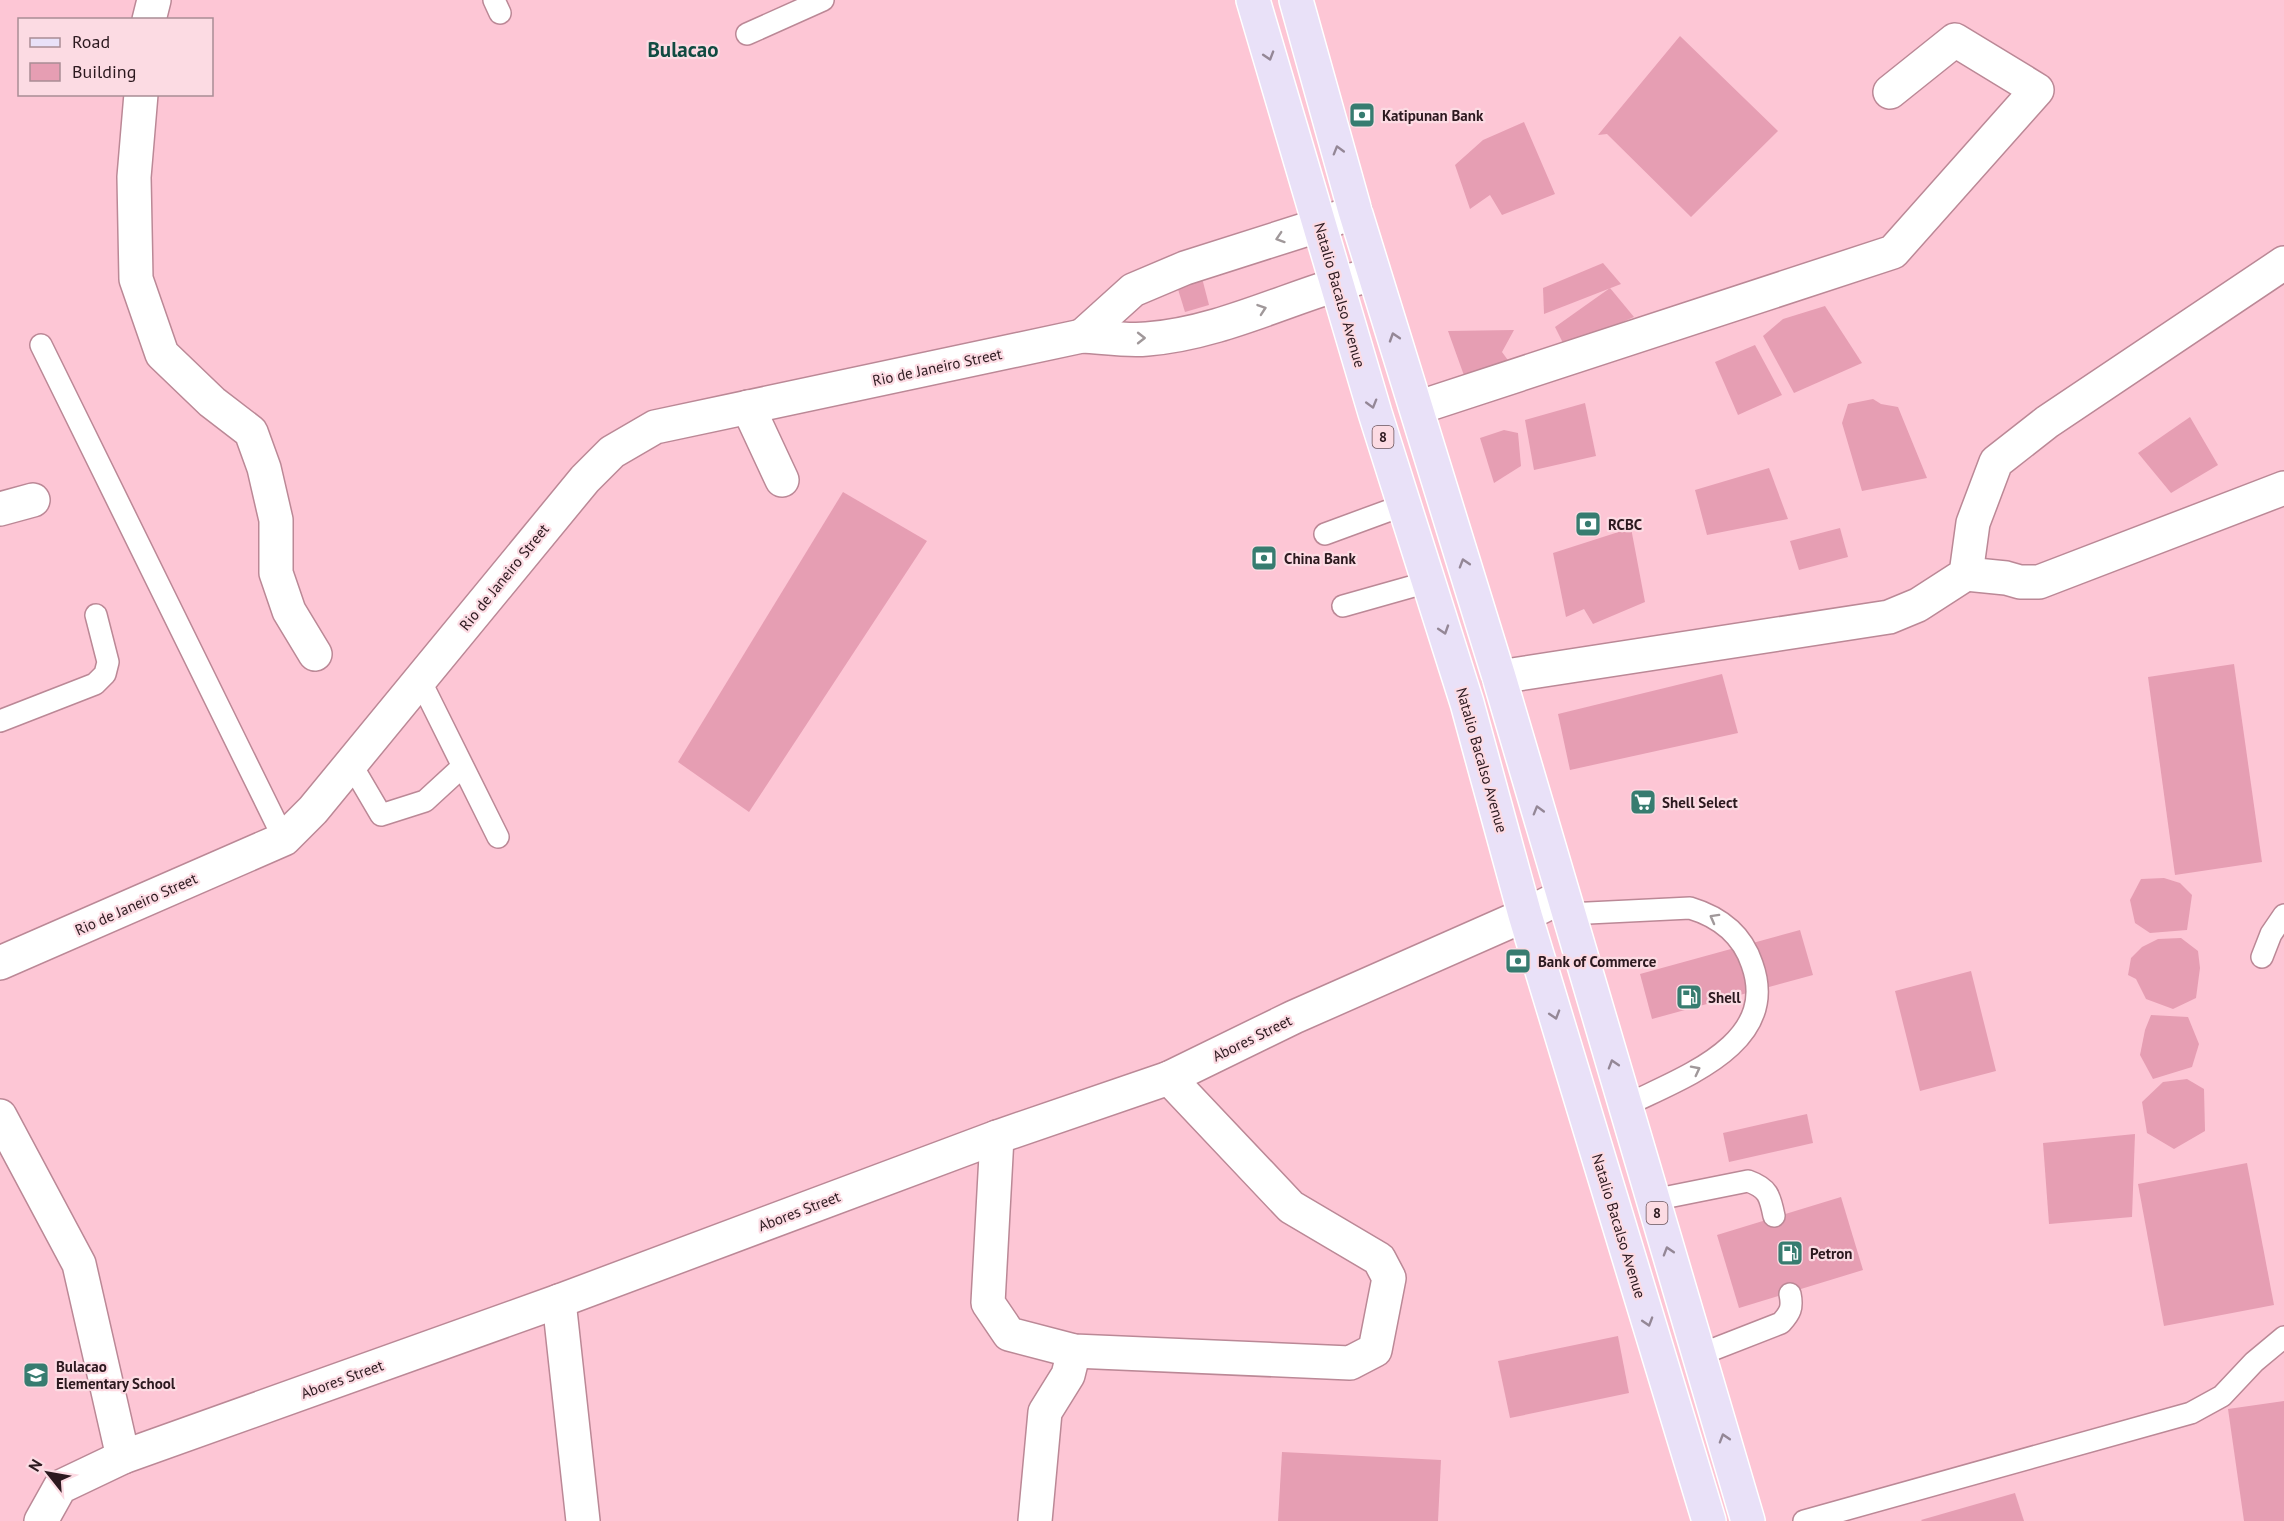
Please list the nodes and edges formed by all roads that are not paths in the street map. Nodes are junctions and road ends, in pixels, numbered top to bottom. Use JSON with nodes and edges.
{"nodes":[{"id":1,"x":154,"y":0,"type":"edge"},
{"id":2,"x":823,"y":0,"type":"edge"},
{"id":3,"x":1253,"y":0,"type":"edge"},
{"id":4,"x":1296,"y":0,"type":"edge"},
{"id":5,"x":150,"y":18,"type":"edge"},
{"id":6,"x":747,"y":34,"type":"dead end"},
{"id":7,"x":1890,"y":92,"type":"dead end"},
{"id":8,"x":141,"y":96,"type":"edge"},
{"id":9,"x":1355,"y":211,"type":"junction"},
{"id":10,"x":1320,"y":225,"type":"junction"},
{"id":11,"x":2284,"y":263,"type":"edge"},
{"id":12,"x":1374,"y":274,"type":"junction"},
{"id":13,"x":1337,"y":283,"type":"junction"},
{"id":14,"x":1082,"y":336,"type":"junction"},
{"id":15,"x":41,"y":345,"type":"dead end"},
{"id":16,"x":748,"y":407,"type":"junction"},
{"id":17,"x":1417,"y":408,"type":"junction"},
{"id":18,"x":782,"y":480,"type":"dead end"},
{"id":19,"x":2284,"y":488,"type":"edge"},
{"id":20,"x":33,"y":500,"type":"dead end"},
{"id":21,"x":1404,"y":505,"type":"junction"},
{"id":22,"x":0,"y":509,"type":"edge"},
{"id":23,"x":1325,"y":534,"type":"dead end"},
{"id":24,"x":1966,"y":574,"type":"junction"},
{"id":25,"x":1428,"y":582,"type":"junction"},
{"id":26,"x":1342,"y":606,"type":"dead end"},
{"id":27,"x":96,"y":615,"type":"dead end"},
{"id":28,"x":315,"y":654,"type":"dead end"},
{"id":29,"x":1499,"y":677,"type":"junction"},
{"id":30,"x":420,"y":681,"type":"junction"},
{"id":31,"x":0,"y":721,"type":"edge"},
{"id":32,"x":351,"y":764,"type":"junction"},
{"id":33,"x":462,"y":767,"type":"junction"},
{"id":34,"x":498,"y":837,"type":"dead end"},
{"id":35,"x":284,"y":839,"type":"junction"},
{"id":36,"x":1565,"y":905,"type":"junction"},
{"id":37,"x":1525,"y":915,"type":"junction"},
{"id":38,"x":2284,"y":915,"type":"edge"},
{"id":39,"x":2262,"y":957,"type":"dead end"},
{"id":40,"x":0,"y":963,"type":"edge"},
{"id":41,"x":1169,"y":1078,"type":"junction"},
{"id":42,"x":1625,"y":1106,"type":"junction"},
{"id":43,"x":0,"y":1116,"type":"edge"},
{"id":44,"x":997,"y":1137,"type":"junction"},
{"id":45,"x":1653,"y":1200,"type":"junction"},
{"id":46,"x":1774,"y":1216,"type":"dead end"},
{"id":47,"x":1790,"y":1294,"type":"dead end"},
{"id":48,"x":559,"y":1301,"type":"junction"},
{"id":49,"x":2284,"y":1337,"type":"edge"},
{"id":50,"x":1074,"y":1351,"type":"junction"},
{"id":51,"x":1699,"y":1355,"type":"junction"},
{"id":52,"x":123,"y":1457,"type":"junction"},
{"id":53,"x":41,"y":1521,"type":"edge"},
{"id":54,"x":583,"y":1521,"type":"edge"},
{"id":55,"x":1035,"y":1521,"type":"edge"},
{"id":56,"x":1709,"y":1521,"type":"edge"},
{"id":57,"x":1748,"y":1521,"type":"edge"},
{"id":58,"x":1804,"y":1521,"type":"edge"}],
"edges":[{"from":1,"to":5,"type":"street"},
{"from":2,"to":6,"type":"lane"},
{"from":3,"to":10,"type":"main road","name":"Natalio Bacalso Avenue","number":"8","one_way":true},
{"from":9,"to":4,"type":"main road","number":"8","one_way":true},
{"from":7,"to":17,"type":"street"},
{"from":8,"to":28,"type":"street"},
{"from":9,"to":10,"type":"street"},
{"from":9,"to":12,"type":"main road","number":"8"},
{"from":10,"to":13,"type":"main road","name":"Natalio Bacalso Avenue","number":"8"},
{"from":10,"to":14,"type":"street","one_way":true},
{"from":11,"to":24,"type":"street"},
{"from":12,"to":13,"type":"street","name":"Rio de Janeiro Street"},
{"from":17,"to":12,"type":"main road","number":"8","one_way":true},
{"from":14,"to":13,"type":"street","name":"Rio de Janeiro Street","one_way":true},
{"from":13,"to":21,"type":"main road","name":"Natalio Bacalso Avenue","number":"8","one_way":true},
{"from":14,"to":16,"type":"street","name":"Rio de Janeiro Street"},
{"from":15,"to":35,"type":"lane"},
{"from":16,"to":18,"type":"street"},
{"from":16,"to":30,"type":"street","name":"Rio de Janeiro Street"},
{"from":29,"to":17,"type":"main road","number":"8","one_way":true},
{"from":19,"to":24,"type":"street"},
{"from":20,"to":22,"type":"street"},
{"from":21,"to":23,"type":"lane"},
{"from":21,"to":25,"type":"main road","name":"Natalio Bacalso Avenue","number":"8"},
{"from":24,"to":29,"type":"street"},
{"from":25,"to":26,"type":"lane"},
{"from":25,"to":37,"type":"main road","name":"Natalio Bacalso Avenue","number":"8","one_way":true},
{"from":27,"to":31,"type":"lane"},
{"from":36,"to":29,"type":"main road","number":"8","one_way":true},
{"from":30,"to":32,"type":"street","name":"Rio de Janeiro Street"},
{"from":30,"to":33,"type":"lane"},
{"from":32,"to":33,"type":"lane"},
{"from":32,"to":35,"type":"street","name":"Rio de Janeiro Street"},
{"from":33,"to":34,"type":"lane"},
{"from":35,"to":40,"type":"street","name":"Rio de Janeiro Street"},
{"from":36,"to":37,"type":"street","name":"Abores Street"},
{"from":42,"to":36,"type":"main road","number":"8","one_way":true},
{"from":42,"to":36,"type":"lane","one_way":true},
{"from":37,"to":41,"type":"street","name":"Abores Street"},
{"from":37,"to":56,"type":"main road","name":"Natalio Bacalso Avenue","number":"8","one_way":true},
{"from":38,"to":39,"type":"lane"},
{"from":41,"to":44,"type":"street","name":"Abores Street"},
{"from":41,"to":50,"type":"street"},
{"from":42,"to":45,"type":"main road","number":"8"},
{"from":43,"to":52,"type":"street"},
{"from":44,"to":48,"type":"street","name":"Abores Street"},
{"from":44,"to":50,"type":"street"},
{"from":45,"to":46,"type":"lane"},
{"from":51,"to":45,"type":"main road","number":"8","one_way":true},
{"from":47,"to":51,"type":"lane"},
{"from":48,"to":52,"type":"street","name":"Abores Street"},
{"from":48,"to":54,"type":"street"},
{"from":49,"to":58,"type":"lane"},
{"from":50,"to":55,"type":"street"},
{"from":57,"to":51,"type":"main road","number":"8","one_way":true},
{"from":52,"to":53,"type":"street","name":"Abores Street"}]}
